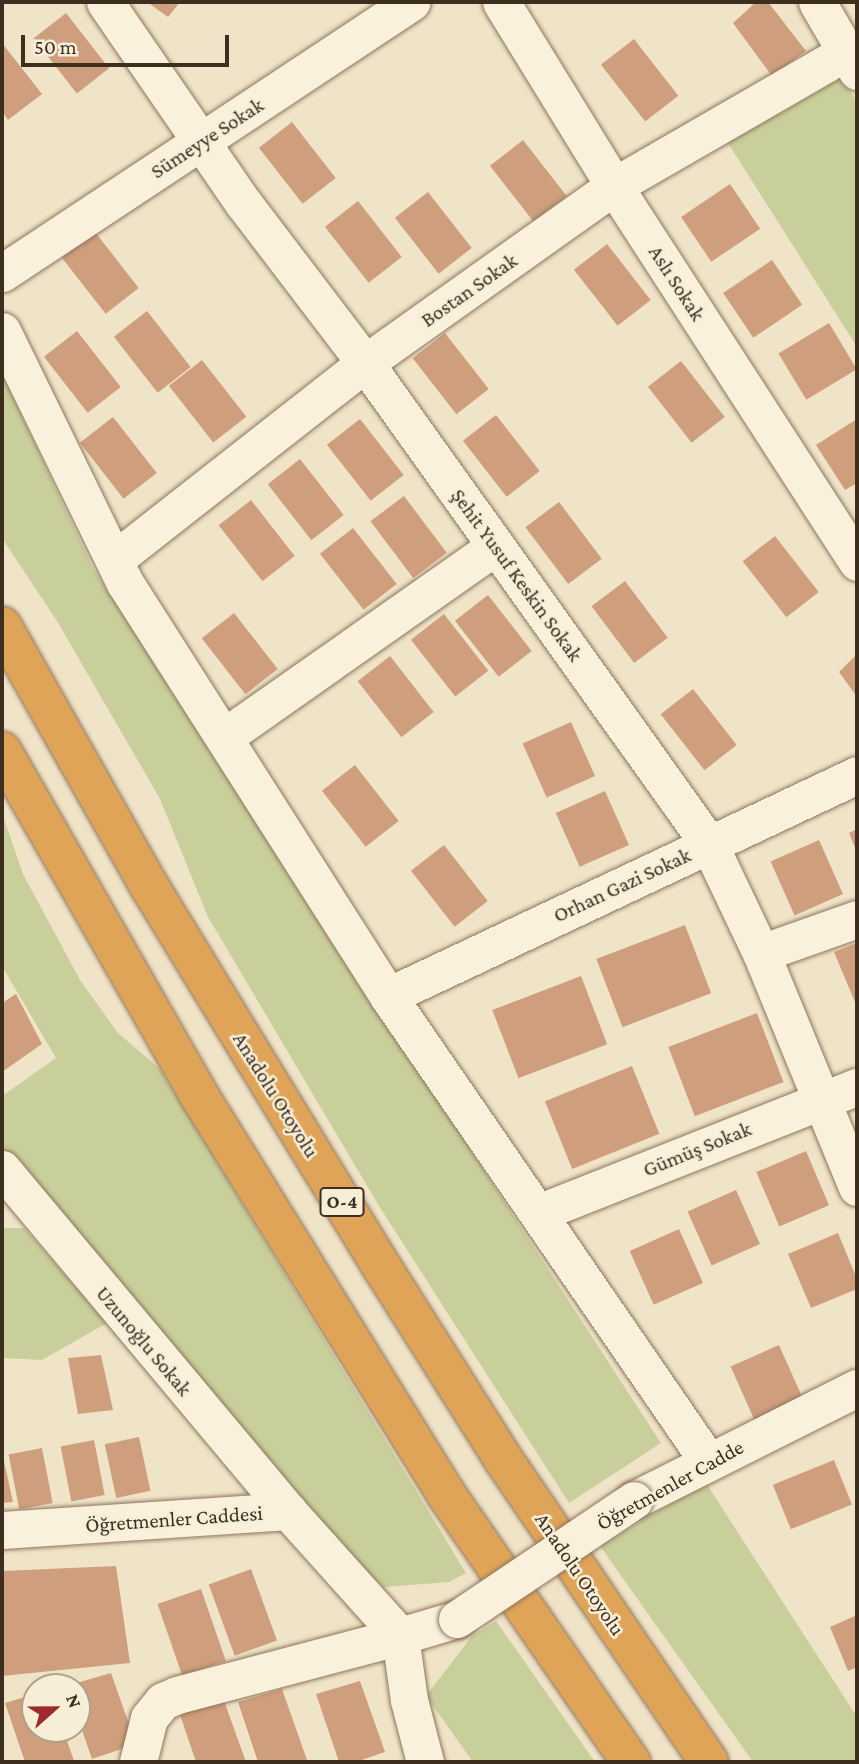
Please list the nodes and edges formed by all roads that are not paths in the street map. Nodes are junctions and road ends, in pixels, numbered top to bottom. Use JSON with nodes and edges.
{"nodes":[{"id":1,"x":105,"y":2,"type":"edge"},
{"id":2,"x":412,"y":2,"type":"edge"},
{"id":3,"x":501,"y":2,"type":"edge"},
{"id":4,"x":817,"y":2,"type":"edge"},
{"id":5,"x":852,"y":62,"type":"edge"},
{"id":6,"x":201,"y":142,"type":"junction"},
{"id":7,"x":614,"y":186,"type":"junction"},
{"id":8,"x":2,"y":273,"type":"edge"},
{"id":9,"x":2,"y":331,"type":"edge"},
{"id":10,"x":365,"y":363,"type":"junction"},
{"id":11,"x":496,"y":546,"type":"junction"},
{"id":12,"x":114,"y":560,"type":"junction"},
{"id":13,"x":857,"y":562,"type":"edge"},
{"id":14,"x":2,"y":626,"type":"edge"},
{"id":15,"x":224,"y":737,"type":"junction"},
{"id":16,"x":2,"y":751,"type":"edge"},
{"id":17,"x":857,"y":775,"type":"edge"},
{"id":18,"x":709,"y":844,"type":"junction"},
{"id":19,"x":857,"y":919,"type":"edge"},
{"id":20,"x":761,"y":953,"type":"junction"},
{"id":21,"x":388,"y":996,"type":"junction"},
{"id":22,"x":857,"y":1087,"type":"edge"},
{"id":23,"x":820,"y":1100,"type":"junction"},
{"id":24,"x":2,"y":1169,"type":"edge"},
{"id":25,"x":857,"y":1188,"type":"edge"},
{"id":26,"x":19,"y":1211,"type":"edge"},
{"id":27,"x":538,"y":1213,"type":"junction"},
{"id":28,"x":857,"y":1388,"type":"edge"},
{"id":29,"x":708,"y":1461,"type":"junction"},
{"id":30,"x":288,"y":1511,"type":"junction"},
{"id":31,"x":2,"y":1531,"type":"edge"},
{"id":32,"x":400,"y":1636,"type":"junction"},
{"id":33,"x":138,"y":1762,"type":"edge"},
{"id":34,"x":425,"y":1762,"type":"edge"},
{"id":35,"x":631,"y":1762,"type":"edge"},
{"id":36,"x":709,"y":1762,"type":"edge"}],
"edges":[{"from":1,"to":6,"type":"street","name":"Şehit Yusuf Keskin Sokak"},
{"from":2,"to":6,"type":"street","name":"Sümeyye Sokak"},
{"from":3,"to":7,"type":"street","name":"Aslı Sokak"},
{"from":4,"to":5,"type":"street"},
{"from":5,"to":7,"type":"street","name":"Bostan Sokak"},
{"from":6,"to":8,"type":"street","name":"Sümeyye Sokak"},
{"from":6,"to":10,"type":"street","name":"Şehit Yusuf Keskin Sokak"},
{"from":7,"to":10,"type":"street","name":"Bostan Sokak"},
{"from":7,"to":13,"type":"street","name":"Aslı Sokak"},
{"from":9,"to":12,"type":"street"},
{"from":10,"to":11,"type":"street","name":"Şehit Yusuf Keskin Sokak"},
{"from":10,"to":12,"type":"street","name":"Bostan Sokak"},
{"from":11,"to":15,"type":"street"},
{"from":11,"to":18,"type":"street","name":"Şehit Yusuf Keskin Sokak"},
{"from":12,"to":15,"type":"street"},
{"from":14,"to":36,"type":"highway","name":"Anadolu Otoyolu","number":"O-4"},
{"from":15,"to":21,"type":"street"},
{"from":16,"to":35,"type":"highway"},
{"from":17,"to":18,"type":"street","name":"Orhan Gazi Sokak"},
{"from":18,"to":20,"type":"street","name":"Şehit Yusuf Keskin Sokak"},
{"from":18,"to":21,"type":"street","name":"Orhan Gazi Sokak"},
{"from":19,"to":20,"type":"street"},
{"from":20,"to":23,"type":"street","name":"Şehit Yusuf Keskin Sokak"},
{"from":21,"to":27,"type":"street"},
{"from":22,"to":23,"type":"street","name":"Gümüş Sokak"},
{"from":23,"to":25,"type":"street","name":"Şehit Yusuf Keskin Sokak"},
{"from":23,"to":27,"type":"street","name":"Gümüş Sokak"},
{"from":24,"to":26,"type":"street","name":"Uzunoğlu Sokak"},
{"from":26,"to":30,"type":"street","name":"Uzunoğlu Sokak"},
{"from":27,"to":29,"type":"street"},
{"from":28,"to":29,"type":"street","name":"Öğretmenler Cadde"},
{"from":29,"to":32,"type":"street","name":"Öğretmenler Cadde","bridge":true},
{"from":30,"to":31,"type":"street","name":"Öğretmenler Caddesi"},
{"from":30,"to":32,"type":"street","name":"Öğretmenler Caddesi"},
{"from":32,"to":33,"type":"street"},
{"from":32,"to":34,"type":"street"}]}
